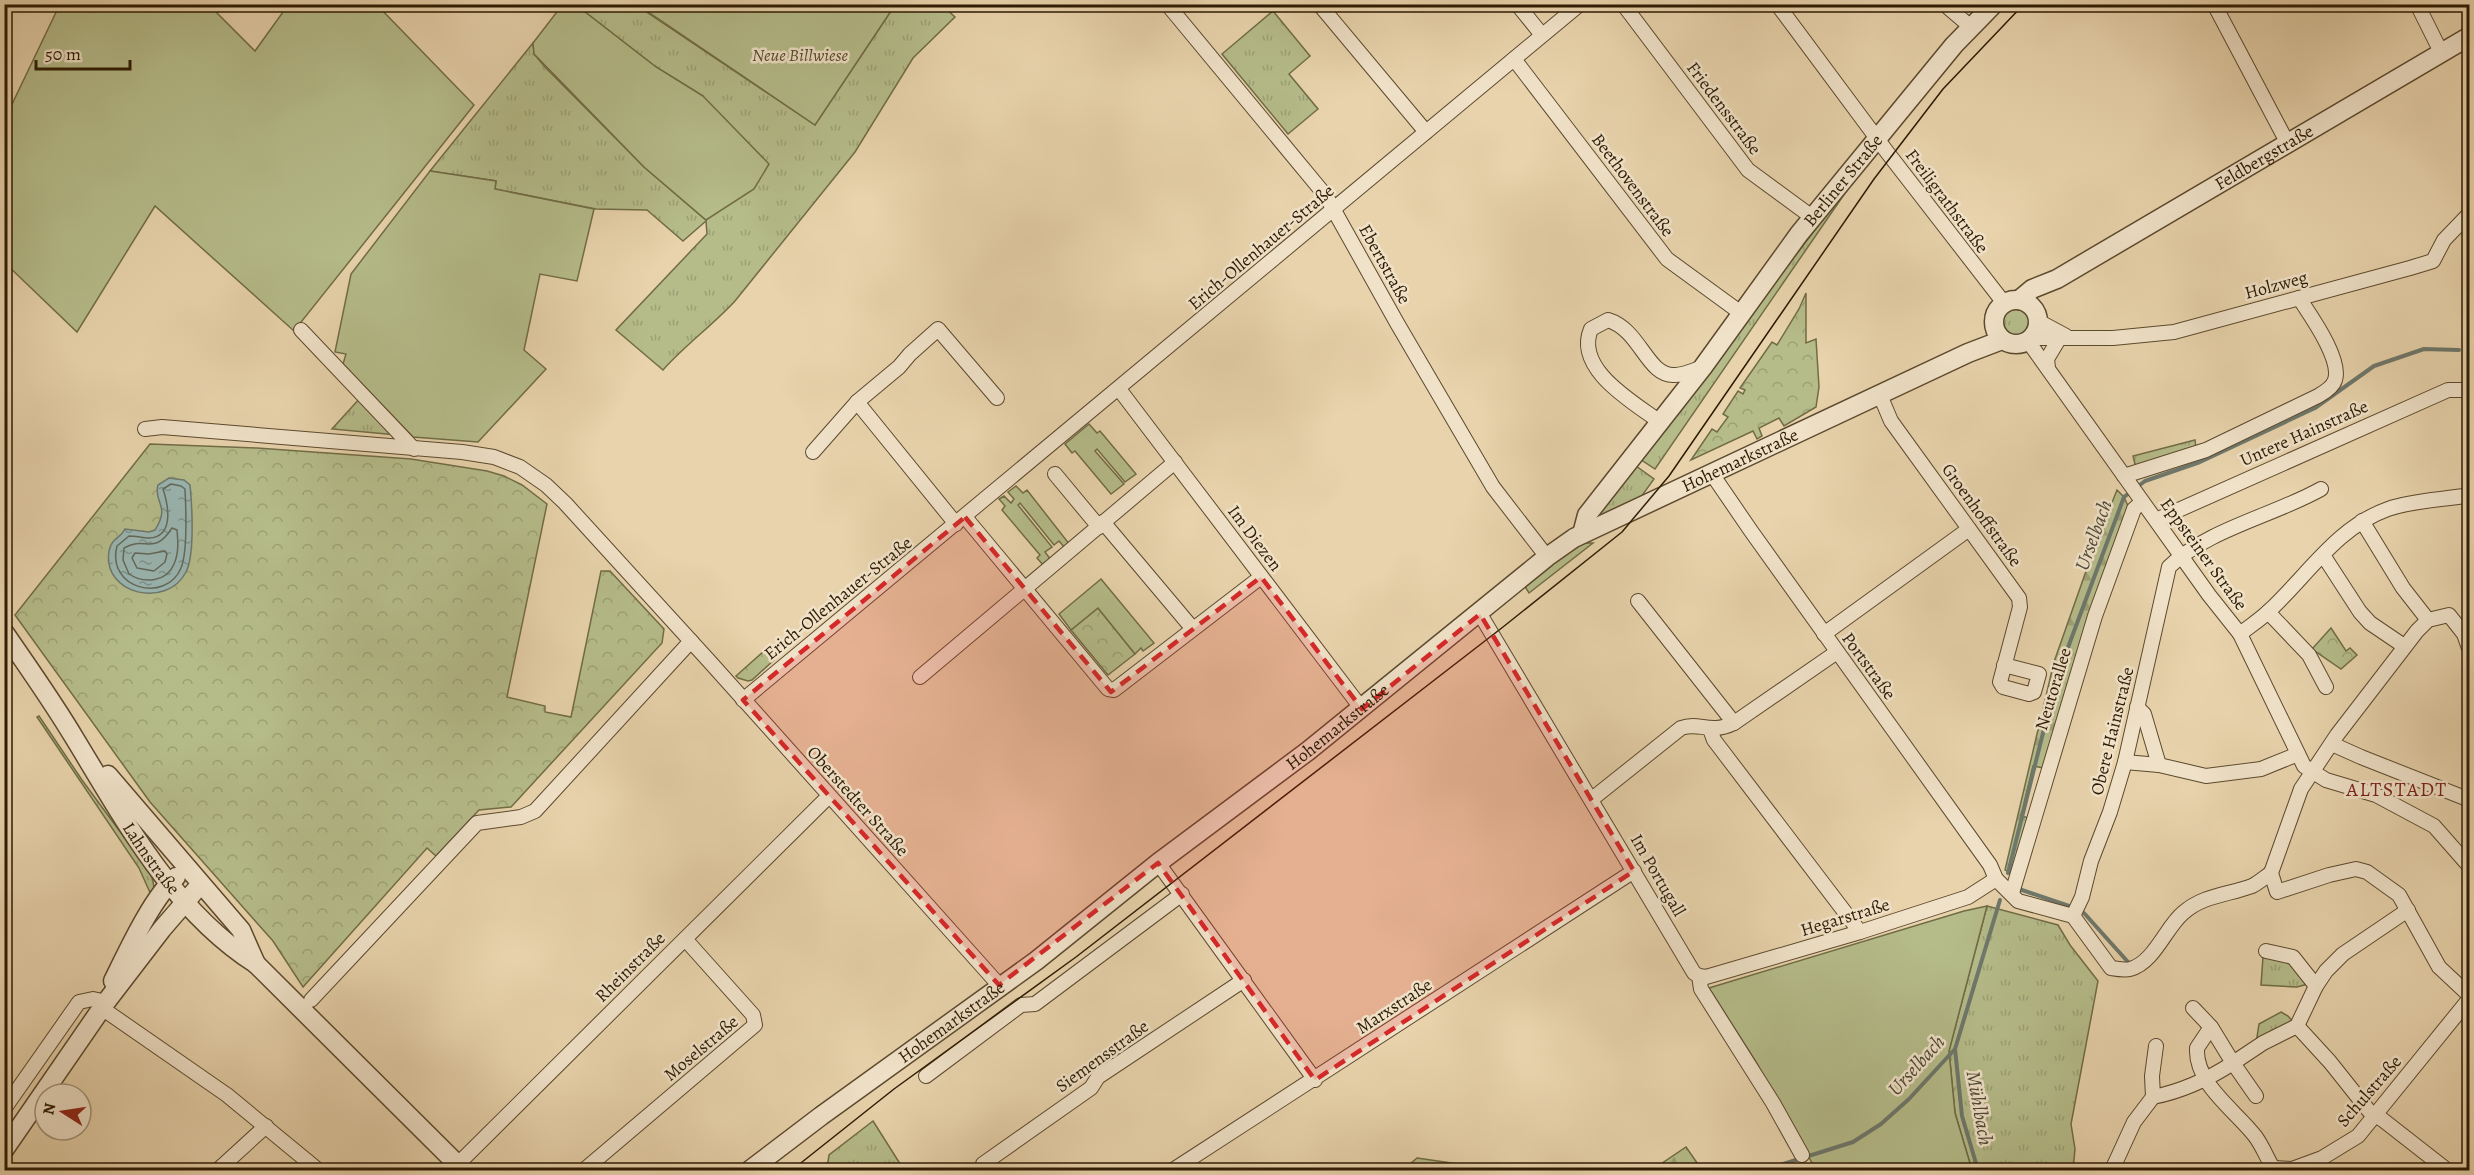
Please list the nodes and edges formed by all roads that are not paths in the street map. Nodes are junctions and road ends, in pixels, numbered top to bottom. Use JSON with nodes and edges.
{"nodes":[{"id":1,"x":1167,"y":4,"type":"edge"},
{"id":2,"x":1319,"y":4,"type":"edge"},
{"id":3,"x":1517,"y":4,"type":"edge"},
{"id":4,"x":1580,"y":4,"type":"edge"},
{"id":5,"x":1623,"y":4,"type":"edge"},
{"id":6,"x":1777,"y":4,"type":"edge"},
{"id":7,"x":1944,"y":4,"type":"edge"},
{"id":8,"x":1995,"y":4,"type":"edge"},
{"id":9,"x":2214,"y":4,"type":"edge"},
{"id":10,"x":2417,"y":4,"type":"edge"},
{"id":11,"x":1971,"y":27,"type":"junction"},
{"id":12,"x":1542,"y":35,"type":"junction"},
{"id":13,"x":2469,"y":36,"type":"edge"},
{"id":14,"x":2441,"y":52,"type":"junction"},
{"id":15,"x":1514,"y":59,"type":"junction"},
{"id":16,"x":1426,"y":132,"type":"junction"},
{"id":17,"x":1877,"y":138,"type":"junction"},
{"id":18,"x":2287,"y":142,"type":"junction"},
{"id":19,"x":1334,"y":210,"type":"junction"},
{"id":20,"x":2469,"y":213,"type":"edge"},
{"id":21,"x":1812,"y":218,"type":"junction"},
{"id":22,"x":2057,"y":279,"type":"junction"},
{"id":23,"x":2299,"y":298,"type":"junction"},
{"id":24,"x":2012,"y":302,"type":"junction"},
{"id":25,"x":1741,"y":313,"type":"junction"},
{"id":26,"x":2033,"y":328,"type":"junction"},
{"id":27,"x":301,"y":330,"type":"dead end"},
{"id":28,"x":1998,"y":334,"type":"junction"},
{"id":29,"x":2062,"y":337,"type":"junction"},
{"id":30,"x":1703,"y":367,"type":"junction"},
{"id":31,"x":2048,"y":368,"type":"junction"},
{"id":32,"x":1119,"y":389,"type":"junction"},
{"id":33,"x":2469,"y":390,"type":"edge"},
{"id":34,"x":1880,"y":395,"type":"junction"},
{"id":35,"x":997,"y":398,"type":"dead end"},
{"id":36,"x":857,"y":402,"type":"junction"},
{"id":37,"x":1660,"y":422,"type":"junction"},
{"id":38,"x":146,"y":429,"type":"dead end"},
{"id":39,"x":414,"y":449,"type":"junction"},
{"id":40,"x":813,"y":452,"type":"dead end"},
{"id":41,"x":1175,"y":462,"type":"junction"},
{"id":42,"x":1054,"y":474,"type":"dead end"},
{"id":43,"x":1712,"y":474,"type":"junction"},
{"id":44,"x":2321,"y":489,"type":"dead end"},
{"id":45,"x":2134,"y":490,"type":"junction"},
{"id":46,"x":2469,"y":495,"type":"edge"},
{"id":47,"x":961,"y":520,"type":"junction"},
{"id":48,"x":2156,"y":520,"type":"junction"},
{"id":49,"x":2362,"y":521,"type":"junction"},
{"id":50,"x":1101,"y":525,"type":"junction"},
{"id":51,"x":1969,"y":529,"type":"junction"},
{"id":52,"x":1582,"y":534,"type":"junction"},
{"id":53,"x":2323,"y":555,"type":"junction"},
{"id":54,"x":2180,"y":556,"type":"junction"},
{"id":55,"x":1547,"y":557,"type":"junction"},
{"id":56,"x":1261,"y":577,"type":"junction"},
{"id":57,"x":1024,"y":589,"type":"junction"},
{"id":58,"x":1638,"y":601,"type":"dead end"},
{"id":59,"x":2268,"y":612,"type":"junction"},
{"id":60,"x":1480,"y":614,"type":"junction"},
{"id":61,"x":2428,"y":620,"type":"junction"},
{"id":62,"x":1192,"y":629,"type":"junction"},
{"id":63,"x":4,"y":632,"type":"edge"},
{"id":64,"x":1824,"y":634,"type":"junction"},
{"id":65,"x":2240,"y":634,"type":"junction"},
{"id":66,"x":691,"y":641,"type":"junction"},
{"id":67,"x":2404,"y":646,"type":"junction"},
{"id":68,"x":2469,"y":651,"type":"edge"},
{"id":69,"x":1837,"y":652,"type":"junction"},
{"id":70,"x":2004,"y":665,"type":"dead end"},
{"id":71,"x":920,"y":677,"type":"dead end"},
{"id":72,"x":2326,"y":687,"type":"dead end"},
{"id":73,"x":743,"y":700,"type":"junction"},
{"id":74,"x":2137,"y":707,"type":"junction"},
{"id":75,"x":1362,"y":709,"type":"junction"},
{"id":76,"x":1734,"y":723,"type":"junction"},
{"id":77,"x":1710,"y":729,"type":"junction"},
{"id":78,"x":71,"y":732,"type":"junction"},
{"id":79,"x":2332,"y":744,"type":"junction"},
{"id":80,"x":2298,"y":754,"type":"junction"},
{"id":81,"x":2125,"y":762,"type":"junction"},
{"id":82,"x":2159,"y":765,"type":"junction"},
{"id":83,"x":2312,"y":773,"type":"junction"},
{"id":84,"x":829,"y":796,"type":"junction"},
{"id":85,"x":1592,"y":799,"type":"junction"},
{"id":86,"x":2469,"y":800,"type":"edge"},
{"id":87,"x":1158,"y":863,"type":"junction"},
{"id":88,"x":2469,"y":867,"type":"edge"},
{"id":89,"x":187,"y":868,"type":"junction"},
{"id":90,"x":1634,"y":871,"type":"junction"},
{"id":91,"x":2271,"y":873,"type":"junction"},
{"id":92,"x":1996,"y":879,"type":"junction"},
{"id":93,"x":168,"y":883,"type":"junction"},
{"id":94,"x":200,"y":885,"type":"junction"},
{"id":95,"x":2012,"y":893,"type":"junction"},
{"id":96,"x":1182,"y":894,"type":"junction"},
{"id":97,"x":185,"y":900,"type":"junction"},
{"id":98,"x":2408,"y":910,"type":"junction"},
{"id":99,"x":2073,"y":916,"type":"junction"},
{"id":100,"x":1860,"y":932,"type":"junction"},
{"id":101,"x":685,"y":939,"type":"junction"},
{"id":102,"x":2266,"y":951,"type":"dead end"},
{"id":103,"x":256,"y":964,"type":"junction"},
{"id":104,"x":1700,"y":976,"type":"junction"},
{"id":105,"x":1244,"y":980,"type":"junction"},
{"id":106,"x":999,"y":985,"type":"junction"},
{"id":107,"x":2316,"y":986,"type":"junction"},
{"id":108,"x":2469,"y":997,"type":"edge"},
{"id":109,"x":311,"y":1000,"type":"dead end"},
{"id":110,"x":105,"y":1006,"type":"junction"},
{"id":111,"x":2193,"y":1008,"type":"dead end"},
{"id":112,"x":2297,"y":1026,"type":"junction"},
{"id":113,"x":2211,"y":1027,"type":"junction"},
{"id":114,"x":2156,"y":1046,"type":"dead end"},
{"id":115,"x":2233,"y":1063,"type":"junction"},
{"id":116,"x":926,"y":1076,"type":"dead end"},
{"id":117,"x":1315,"y":1080,"type":"junction"},
{"id":118,"x":2207,"y":1080,"type":"junction"},
{"id":119,"x":2256,"y":1095,"type":"dead end"},
{"id":120,"x":2153,"y":1096,"type":"junction"},
{"id":121,"x":4,"y":1109,"type":"edge"},
{"id":122,"x":2376,"y":1116,"type":"junction"},
{"id":123,"x":266,"y":1126,"type":"junction"},
{"id":124,"x":4,"y":1150,"type":"edge"},
{"id":125,"x":1802,"y":1155,"type":"dead end"},
{"id":126,"x":983,"y":1164,"type":"dead end"},
{"id":127,"x":460,"y":1168,"type":"edge"},
{"id":128,"x":2271,"y":1169,"type":"edge"},
{"id":129,"x":218,"y":1170,"type":"edge"},
{"id":130,"x":318,"y":1170,"type":"edge"},
{"id":131,"x":584,"y":1170,"type":"edge"},
{"id":132,"x":750,"y":1170,"type":"edge"},
{"id":133,"x":1173,"y":1170,"type":"edge"},
{"id":134,"x":2112,"y":1170,"type":"edge"},
{"id":135,"x":2447,"y":1170,"type":"edge"}],
"edges":[{"from":1,"to":19,"type":"street","name":"Ebertstraße"},
{"from":2,"to":16,"type":"street"},
{"from":3,"to":12,"type":"street"},
{"from":4,"to":12,"type":"street","name":"Erich-Ollenhauer-Straße"},
{"from":5,"to":21,"type":"street","name":"Friedensstraße"},
{"from":6,"to":17,"type":"street","name":"Freiligrathstraße"},
{"from":7,"to":11,"type":"street"},
{"from":8,"to":11,"type":"street","name":"Berliner Straße"},
{"from":9,"to":18,"type":"street"},
{"from":10,"to":14,"type":"street"},
{"from":11,"to":17,"type":"street","name":"Berliner Straße"},
{"from":12,"to":15,"type":"street","name":"Erich-Ollenhauer-Straße"},
{"from":13,"to":14,"type":"street","name":"Feldbergstraße"},
{"from":14,"to":18,"type":"street","name":"Feldbergstraße"},
{"from":15,"to":16,"type":"street","name":"Erich-Ollenhauer-Straße"},
{"from":15,"to":25,"type":"street","name":"Beethovenstraße"},
{"from":16,"to":19,"type":"street","name":"Erich-Ollenhauer-Straße"},
{"from":17,"to":21,"type":"street","name":"Berliner Straße"},
{"from":17,"to":24,"type":"street","name":"Freiligrathstraße"},
{"from":18,"to":22,"type":"street","name":"Feldbergstraße"},
{"from":19,"to":32,"type":"street","name":"Erich-Ollenhauer-Straße"},
{"from":19,"to":55,"type":"street","name":"Ebertstraße"},
{"from":20,"to":23,"type":"street","name":"Holzweg"},
{"from":21,"to":25,"type":"street","name":"Berliner Straße"},
{"from":22,"to":24,"type":"street","name":"Feldbergstraße"},
{"from":22,"to":26,"type":"street","name":"Feldbergstraße"},
{"from":23,"to":29,"type":"street","name":"Holzweg"},
{"from":23,"to":45,"type":"street"},
{"from":24,"to":26,"type":"street"},
{"from":24,"to":28,"type":"street"},
{"from":25,"to":30,"type":"street","name":"Berliner Straße"},
{"from":26,"to":28,"type":"street"},
{"from":26,"to":29,"type":"street","name":"Holzweg"},
{"from":26,"to":31,"type":"street","name":"Eppsteiner Straße"},
{"from":27,"to":39,"type":"street"},
{"from":28,"to":34,"type":"street","name":"Hohemarkstraße"},
{"from":29,"to":31,"type":"street"},
{"from":30,"to":37,"type":"street","name":"Berliner Straße"},
{"from":30,"to":37,"type":"street"},
{"from":31,"to":45,"type":"street","name":"Eppsteiner Straße"},
{"from":32,"to":41,"type":"street","name":"Im Diezen"},
{"from":32,"to":47,"type":"street","name":"Erich-Ollenhauer-Straße"},
{"from":33,"to":48,"type":"street","name":"Untere Hainstraße"},
{"from":34,"to":43,"type":"street","name":"Hohemarkstraße"},
{"from":34,"to":51,"type":"street","name":"Groenhoffstraße"},
{"from":35,"to":36,"type":"street"},
{"from":36,"to":40,"type":"street"},
{"from":36,"to":47,"type":"street"},
{"from":37,"to":52,"type":"street","name":"Berliner Straße"},
{"from":38,"to":39,"type":"street","name":"Oberstedter Straße"},
{"from":39,"to":66,"type":"street","name":"Oberstedter Straße"},
{"from":41,"to":50,"type":"street"},
{"from":41,"to":56,"type":"street","name":"Im Diezen"},
{"from":42,"to":50,"type":"street"},
{"from":43,"to":52,"type":"street","name":"Hohemarkstraße"},
{"from":43,"to":64,"type":"street","name":"Portstraße"},
{"from":44,"to":54,"type":"street"},
{"from":45,"to":48,"type":"street","name":"Eppsteiner Straße"},
{"from":45,"to":95,"type":"street","name":"Neutorallee"},
{"from":46,"to":49,"type":"street"},
{"from":47,"to":57,"type":"street"},
{"from":47,"to":73,"type":"street","name":"Erich-Ollenhauer-Straße"},
{"from":48,"to":54,"type":"street","name":"Eppsteiner Straße"},
{"from":49,"to":53,"type":"street"},
{"from":49,"to":61,"type":"street"},
{"from":50,"to":57,"type":"street"},
{"from":50,"to":62,"type":"street"},
{"from":51,"to":64,"type":"street"},
{"from":51,"to":70,"type":"street","name":"Groenhoffstraße"},
{"from":52,"to":55,"type":"street","name":"Hohemarkstraße"},
{"from":53,"to":59,"type":"street"},
{"from":53,"to":67,"type":"street"},
{"from":54,"to":65,"type":"street","name":"Eppsteiner Straße"},
{"from":54,"to":74,"type":"street","name":"Obere Hainstraße"},
{"from":55,"to":60,"type":"street","name":"Hohemarkstraße"},
{"from":56,"to":62,"type":"street"},
{"from":56,"to":75,"type":"street","name":"Im Diezen"},
{"from":57,"to":62,"type":"street"},
{"from":57,"to":71,"type":"street"},
{"from":58,"to":76,"type":"street"},
{"from":59,"to":65,"type":"street"},
{"from":59,"to":72,"type":"street"},
{"from":60,"to":75,"type":"street","name":"Hohemarkstraße"},
{"from":60,"to":85,"type":"street","name":"Im Portugall"},
{"from":61,"to":67,"type":"street"},
{"from":61,"to":68,"type":"street"},
{"from":63,"to":78,"type":"street","name":"Lahnstraße"},
{"from":64,"to":69,"type":"street","name":"Portstraße"},
{"from":65,"to":80,"type":"street","name":"Eppsteiner Straße"},
{"from":66,"to":73,"type":"street","name":"Oberstedter Straße"},
{"from":66,"to":109,"type":"street"},
{"from":67,"to":79,"type":"street"},
{"from":69,"to":76,"type":"street"},
{"from":69,"to":92,"type":"street","name":"Portstraße"},
{"from":73,"to":84,"type":"street","name":"Oberstedter Straße"},
{"from":74,"to":81,"type":"street","name":"Obere Hainstraße"},
{"from":74,"to":82,"type":"street"},
{"from":75,"to":87,"type":"street","name":"Hohemarkstraße"},
{"from":76,"to":77,"type":"street"},
{"from":77,"to":85,"type":"street"},
{"from":77,"to":100,"type":"street"},
{"from":78,"to":89,"type":"street","name":"Lahnstraße"},
{"from":78,"to":93,"type":"street","name":"Lahnstraße"},
{"from":79,"to":83,"type":"street"},
{"from":79,"to":86,"type":"street"},
{"from":80,"to":82,"type":"street"},
{"from":80,"to":83,"type":"street","name":"Eppsteiner Straße"},
{"from":81,"to":82,"type":"street"},
{"from":81,"to":99,"type":"street","name":"Obere Hainstraße"},
{"from":83,"to":88,"type":"street"},
{"from":83,"to":91,"type":"street"},
{"from":84,"to":101,"type":"street","name":"Rheinstraße"},
{"from":84,"to":106,"type":"street","name":"Oberstedter Straße"},
{"from":85,"to":90,"type":"street","name":"Im Portugall"},
{"from":87,"to":96,"type":"street"},
{"from":87,"to":106,"type":"street","name":"Hohemarkstraße"},
{"from":89,"to":93,"type":"street"},
{"from":89,"to":94,"type":"street","name":"Lahnstraße"},
{"from":90,"to":104,"type":"street","name":"Im Portugall"},
{"from":90,"to":117,"type":"street","name":"Marxstraße"},
{"from":91,"to":98,"type":"street"},
{"from":91,"to":99,"type":"street"},
{"from":92,"to":95,"type":"street","name":"Portstraße"},
{"from":92,"to":100,"type":"street","name":"Hegarstraße"},
{"from":93,"to":97,"type":"street","name":"Lahnstraße"},
{"from":93,"to":110,"type":"street"},
{"from":94,"to":97,"type":"street"},
{"from":94,"to":103,"type":"street","name":"Lahnstraße"},
{"from":95,"to":99,"type":"street","name":"Portstraße"},
{"from":96,"to":105,"type":"street"},
{"from":96,"to":116,"type":"street","name":"Hohemarkstraße"},
{"from":97,"to":103,"type":"street","name":"Lahnstraße"},
{"from":97,"to":110,"type":"street"},
{"from":98,"to":107,"type":"street"},
{"from":98,"to":108,"type":"street"},
{"from":100,"to":104,"type":"street","name":"Hegarstraße"},
{"from":101,"to":127,"type":"street","name":"Rheinstraße"},
{"from":101,"to":131,"type":"street","name":"Moselstraße"},
{"from":102,"to":107,"type":"street"},
{"from":103,"to":127,"type":"street","name":"Lahnstraße"},
{"from":104,"to":125,"type":"street","name":"Im Portugall"},
{"from":105,"to":117,"type":"street"},
{"from":105,"to":126,"type":"street","name":"Siemensstraße"},
{"from":106,"to":132,"type":"street","name":"Hohemarkstraße"},
{"from":107,"to":112,"type":"street"},
{"from":108,"to":122,"type":"street","name":"Schulstraße"},
{"from":110,"to":121,"type":"street"},
{"from":110,"to":123,"type":"street"},
{"from":110,"to":124,"type":"street"},
{"from":111,"to":113,"type":"street"},
{"from":112,"to":115,"type":"street"},
{"from":112,"to":122,"type":"street"},
{"from":113,"to":115,"type":"street"},
{"from":113,"to":118,"type":"street"},
{"from":114,"to":120,"type":"street"},
{"from":115,"to":118,"type":"street"},
{"from":115,"to":119,"type":"street"},
{"from":117,"to":133,"type":"street","name":"Marxstraße"},
{"from":118,"to":120,"type":"street"},
{"from":118,"to":128,"type":"street","name":"Schulstraße"},
{"from":120,"to":134,"type":"street"},
{"from":122,"to":128,"type":"street","name":"Schulstraße"},
{"from":122,"to":135,"type":"street"},
{"from":123,"to":129,"type":"street"},
{"from":123,"to":130,"type":"street"}]}
